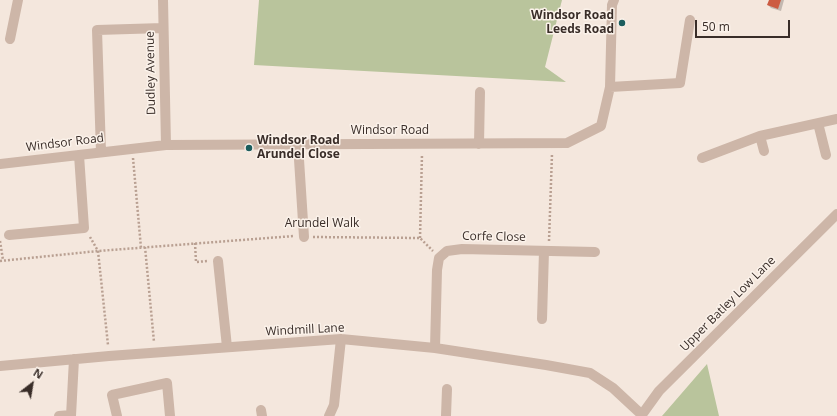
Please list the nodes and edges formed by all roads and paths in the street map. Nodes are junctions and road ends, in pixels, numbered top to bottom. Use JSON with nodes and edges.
{"nodes":[{"id":1,"x":18,"y":0,"type":"edge"},
{"id":2,"x":163,"y":0,"type":"edge"},
{"id":3,"x":614,"y":0,"type":"edge"},
{"id":4,"x":690,"y":20,"type":"dead end"},
{"id":5,"x":163,"y":28,"type":"junction"},
{"id":6,"x":10,"y":39,"type":"dead end"},
{"id":7,"x":610,"y":87,"type":"junction"},
{"id":8,"x":480,"y":92,"type":"dead end"},
{"id":9,"x":837,"y":119,"type":"edge"},
{"id":10,"x":818,"y":123,"type":"junction"},
{"id":11,"x":760,"y":136,"type":"junction"},
{"id":12,"x":553,"y":143,"type":"junction"},
{"id":13,"x":298,"y":144,"type":"junction"},
{"id":14,"x":423,"y":144,"type":"junction"},
{"id":15,"x":479,"y":144,"type":"junction"},
{"id":16,"x":166,"y":145,"type":"junction"},
{"id":17,"x":132,"y":149,"type":"junction"},
{"id":18,"x":764,"y":151,"type":"dead end"},
{"id":19,"x":101,"y":152,"type":"junction"},
{"id":20,"x":79,"y":155,"type":"junction"},
{"id":21,"x":826,"y":155,"type":"dead end"},
{"id":22,"x":702,"y":158,"type":"dead end"},
{"id":23,"x":0,"y":164,"type":"edge"},
{"id":24,"x":837,"y":214,"type":"edge"},
{"id":25,"x":84,"y":228,"type":"junction"},
{"id":26,"x":304,"y":236,"type":"junction"},
{"id":27,"x":4,"y":237,"type":"edge"},
{"id":28,"x":420,"y":238,"type":"junction"},
{"id":29,"x":195,"y":243,"type":"junction"},
{"id":30,"x":145,"y":247,"type":"junction"},
{"id":31,"x":141,"y":248,"type":"junction"},
{"id":32,"x":98,"y":251,"type":"junction"},
{"id":33,"x":546,"y":251,"type":"junction"},
{"id":34,"x":595,"y":252,"type":"dead end"},
{"id":35,"x":439,"y":258,"type":"junction"},
{"id":36,"x":1,"y":261,"type":"edge"},
{"id":37,"x":218,"y":261,"type":"joint"},
{"id":38,"x":542,"y":319,"type":"dead end"},
{"id":39,"x":341,"y":339,"type":"junction"},
{"id":40,"x":227,"y":347,"type":"junction"},
{"id":41,"x":436,"y":348,"type":"junction"},
{"id":42,"x":155,"y":352,"type":"junction"},
{"id":43,"x":109,"y":356,"type":"junction"},
{"id":44,"x":74,"y":359,"type":"junction"},
{"id":45,"x":0,"y":366,"type":"edge"},
{"id":46,"x":447,"y":389,"type":"dead end"},
{"id":47,"x":71,"y":415,"type":"edge"},
{"id":48,"x":59,"y":416,"type":"edge"},
{"id":49,"x":116,"y":416,"type":"edge"},
{"id":50,"x":170,"y":416,"type":"edge"},
{"id":51,"x":329,"y":416,"type":"edge"},
{"id":52,"x":446,"y":416,"type":"edge"},
{"id":53,"x":642,"y":416,"type":"edge"}],
"edges":[{"from":1,"to":6,"type":"street"},
{"from":2,"to":5,"type":"street","name":"Dudley Avenue"},
{"from":3,"to":7,"type":"street","name":"Windsor Road"},
{"from":4,"to":7,"type":"street"},
{"from":5,"to":16,"type":"street","name":"Dudley Avenue"},
{"from":5,"to":19,"type":"street"},
{"from":7,"to":12,"type":"street","name":"Windsor Road"},
{"from":8,"to":15,"type":"street"},
{"from":9,"to":10,"type":"street"},
{"from":10,"to":11,"type":"street"},
{"from":10,"to":21,"type":"street"},
{"from":11,"to":18,"type":"street"},
{"from":11,"to":22,"type":"street"},
{"from":12,"to":15,"type":"street","name":"Windsor Road"},
{"from":12,"to":33,"type":"path"},
{"from":13,"to":14,"type":"street","name":"Windsor Road"},
{"from":13,"to":16,"type":"street","name":"Windsor Road"},
{"from":13,"to":26,"type":"street"},
{"from":14,"to":15,"type":"street","name":"Windsor Road"},
{"from":14,"to":28,"type":"path"},
{"from":16,"to":17,"type":"street","name":"Windsor Road"},
{"from":17,"to":19,"type":"street","name":"Windsor Road"},
{"from":17,"to":31,"type":"path"},
{"from":19,"to":20,"type":"street","name":"Windsor Road"},
{"from":20,"to":23,"type":"street","name":"Windsor Road"},
{"from":20,"to":25,"type":"street"},
{"from":24,"to":53,"type":"street","name":"Upper Batley Low Lane"},
{"from":25,"to":27,"type":"street"},
{"from":25,"to":32,"type":"path"},
{"from":26,"to":28,"type":"path","name":"Arundel Walk"},
{"from":26,"to":29,"type":"path","name":"Arundel Walk"},
{"from":27,"to":36,"type":"path"},
{"from":28,"to":35,"type":"path"},
{"from":29,"to":30,"type":"path","name":"Arundel Walk"},
{"from":29,"to":37,"type":"path"},
{"from":30,"to":31,"type":"path","name":"Arundel Walk"},
{"from":30,"to":42,"type":"path"},
{"from":31,"to":32,"type":"path","name":"Arundel Walk"},
{"from":32,"to":36,"type":"path","name":"Arundel Walk"},
{"from":32,"to":43,"type":"path"},
{"from":33,"to":34,"type":"street","name":"Corfe Close"},
{"from":33,"to":35,"type":"street","name":"Corfe Close"},
{"from":33,"to":38,"type":"street"},
{"from":35,"to":41,"type":"street"},
{"from":37,"to":40,"type":"street"},
{"from":39,"to":40,"type":"street","name":"Windmill Lane"},
{"from":39,"to":41,"type":"street","name":"Windmill Lane"},
{"from":39,"to":51,"type":"street"},
{"from":40,"to":42,"type":"street","name":"Windmill Lane"},
{"from":41,"to":53,"type":"street","name":"Windmill Lane"},
{"from":42,"to":43,"type":"street","name":"Windmill Lane"},
{"from":43,"to":44,"type":"street","name":"Windmill Lane"},
{"from":44,"to":45,"type":"street","name":"Windmill Lane"},
{"from":44,"to":47,"type":"street"},
{"from":46,"to":52,"type":"street"},
{"from":47,"to":48,"type":"street"},
{"from":49,"to":50,"type":"street"}]}
